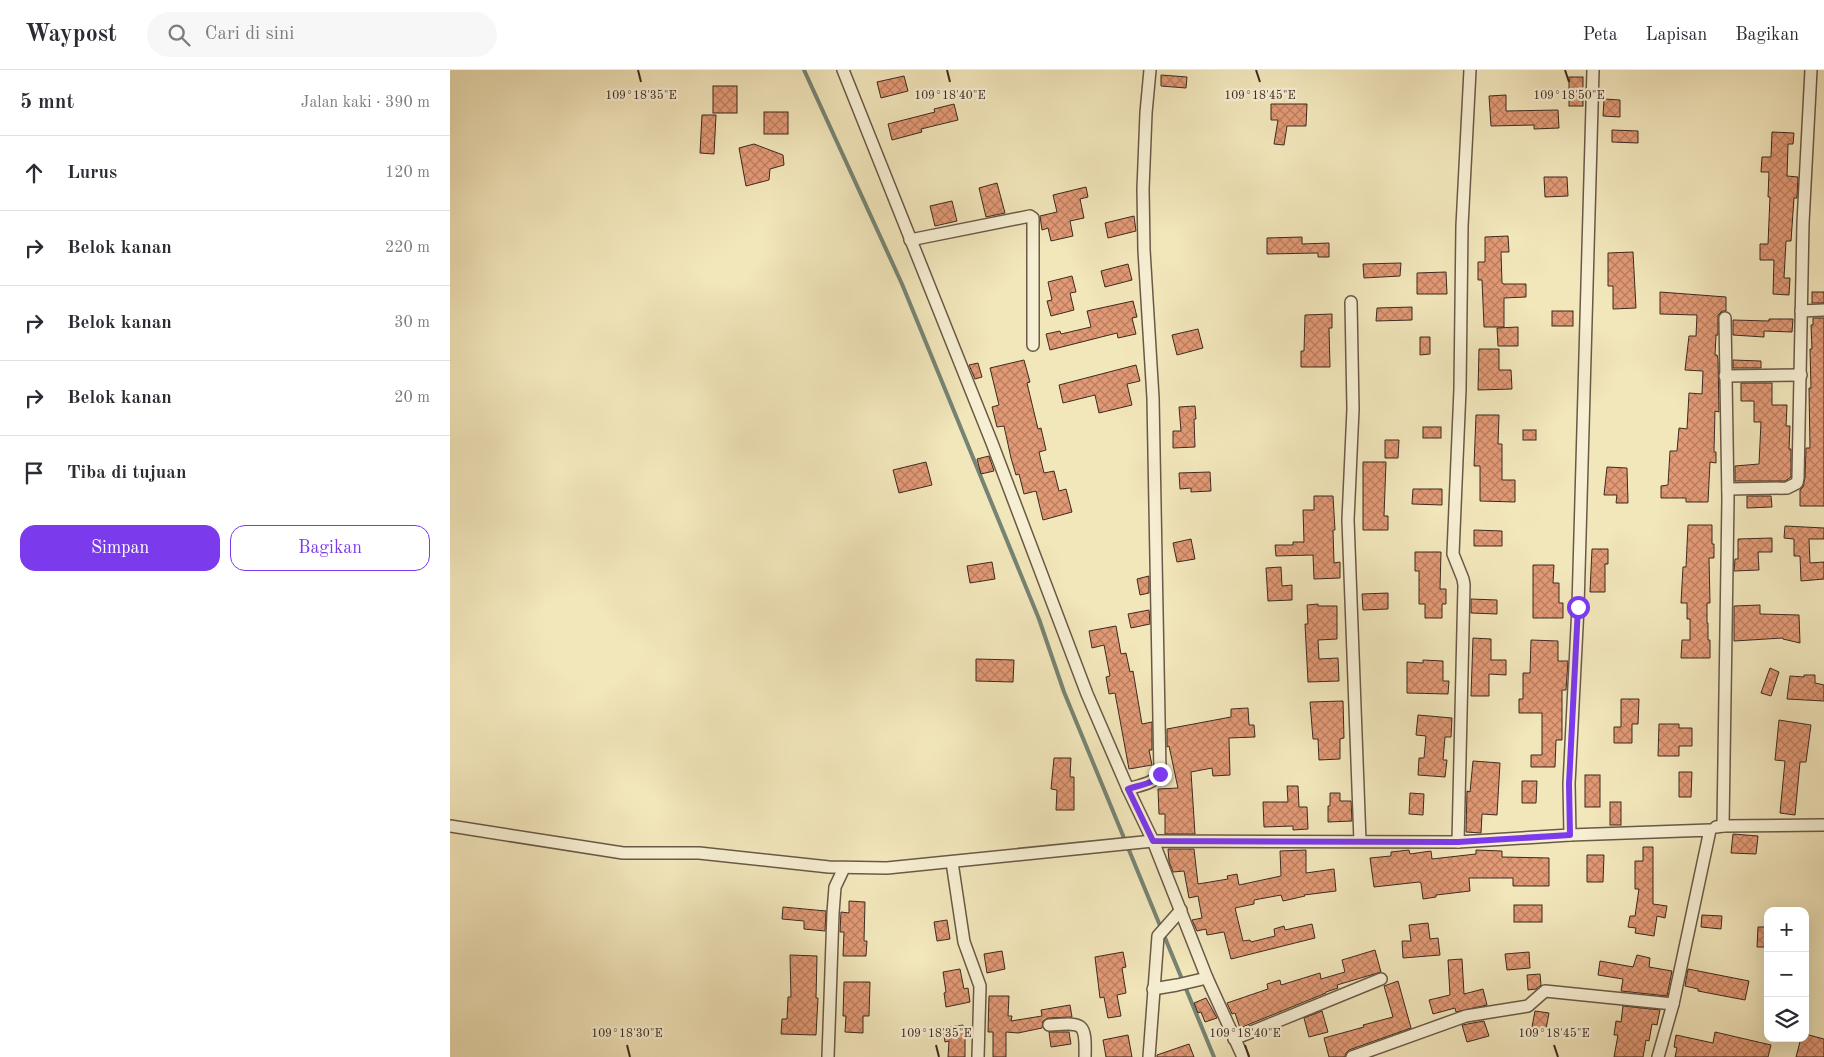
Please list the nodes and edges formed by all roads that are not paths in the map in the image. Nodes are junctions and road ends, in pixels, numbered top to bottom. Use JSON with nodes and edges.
{"nodes":[{"id":1,"x":843,"y":70,"type":"edge"},
{"id":2,"x":1150,"y":70,"type":"edge"},
{"id":3,"x":1470,"y":70,"type":"edge"},
{"id":4,"x":1593,"y":70,"type":"edge"},
{"id":5,"x":1811,"y":70,"type":"edge"},
{"id":6,"x":910,"y":240,"type":"junction"},
{"id":7,"x":1351,"y":302,"type":"dead end"},
{"id":8,"x":1824,"y":310,"type":"edge"},
{"id":9,"x":1801,"y":312,"type":"junction"},
{"id":10,"x":1725,"y":318,"type":"dead end"},
{"id":11,"x":1033,"y":345,"type":"dead end"},
{"id":12,"x":1800,"y":375,"type":"junction"},
{"id":13,"x":1725,"y":376,"type":"junction"},
{"id":14,"x":1728,"y":489,"type":"junction"},
{"id":15,"x":1128,"y":789,"type":"junction"},
{"id":16,"x":1824,"y":824,"type":"edge"},
{"id":17,"x":450,"y":826,"type":"edge"},
{"id":18,"x":1723,"y":826,"type":"junction"},
{"id":19,"x":1710,"y":830,"type":"junction"},
{"id":20,"x":1570,"y":835,"type":"junction"},
{"id":21,"x":1153,"y":841,"type":"junction"},
{"id":22,"x":1360,"y":841,"type":"junction"},
{"id":23,"x":1458,"y":842,"type":"junction"},
{"id":24,"x":952,"y":862,"type":"junction"},
{"id":25,"x":844,"y":868,"type":"junction"},
{"id":26,"x":1181,"y":910,"type":"junction"},
{"id":27,"x":1207,"y":978,"type":"junction"},
{"id":28,"x":1381,"y":978,"type":"dead end"},
{"id":29,"x":1153,"y":988,"type":"junction"},
{"id":30,"x":1673,"y":1004,"type":"junction"},
{"id":31,"x":1050,"y":1025,"type":"dead end"},
{"id":32,"x":1234,"y":1038,"type":"junction"},
{"id":33,"x":828,"y":1057,"type":"edge"},
{"id":34,"x":978,"y":1057,"type":"edge"},
{"id":35,"x":1085,"y":1057,"type":"edge"},
{"id":36,"x":1149,"y":1057,"type":"edge"},
{"id":37,"x":1243,"y":1057,"type":"edge"},
{"id":38,"x":1352,"y":1057,"type":"edge"},
{"id":39,"x":1658,"y":1057,"type":"edge"}],
"edges":[{"from":1,"to":6,"type":"street"},
{"from":2,"to":15,"type":"street"},
{"from":3,"to":23,"type":"street"},
{"from":4,"to":20,"type":"street"},
{"from":5,"to":9,"type":"street"},
{"from":6,"to":11,"type":"street"},
{"from":6,"to":15,"type":"street"},
{"from":7,"to":22,"type":"street"},
{"from":8,"to":9,"type":"street"},
{"from":9,"to":12,"type":"street"},
{"from":10,"to":13,"type":"street"},
{"from":12,"to":13,"type":"street"},
{"from":12,"to":14,"type":"street"},
{"from":13,"to":14,"type":"street"},
{"from":14,"to":18,"type":"street"},
{"from":15,"to":21,"type":"street"},
{"from":16,"to":18,"type":"street"},
{"from":17,"to":25,"type":"street"},
{"from":18,"to":19,"type":"street"},
{"from":19,"to":20,"type":"street"},
{"from":19,"to":30,"type":"street"},
{"from":20,"to":23,"type":"street"},
{"from":21,"to":22,"type":"street"},
{"from":21,"to":24,"type":"street"},
{"from":21,"to":26,"type":"street"},
{"from":22,"to":23,"type":"street"},
{"from":24,"to":25,"type":"street"},
{"from":24,"to":34,"type":"street"},
{"from":25,"to":33,"type":"street"},
{"from":26,"to":27,"type":"street"},
{"from":26,"to":29,"type":"street"},
{"from":27,"to":29,"type":"street"},
{"from":27,"to":32,"type":"street"},
{"from":28,"to":32,"type":"street"},
{"from":29,"to":36,"type":"street"},
{"from":30,"to":38,"type":"street"},
{"from":30,"to":39,"type":"street"},
{"from":31,"to":35,"type":"street"},
{"from":32,"to":37,"type":"street"}]}
